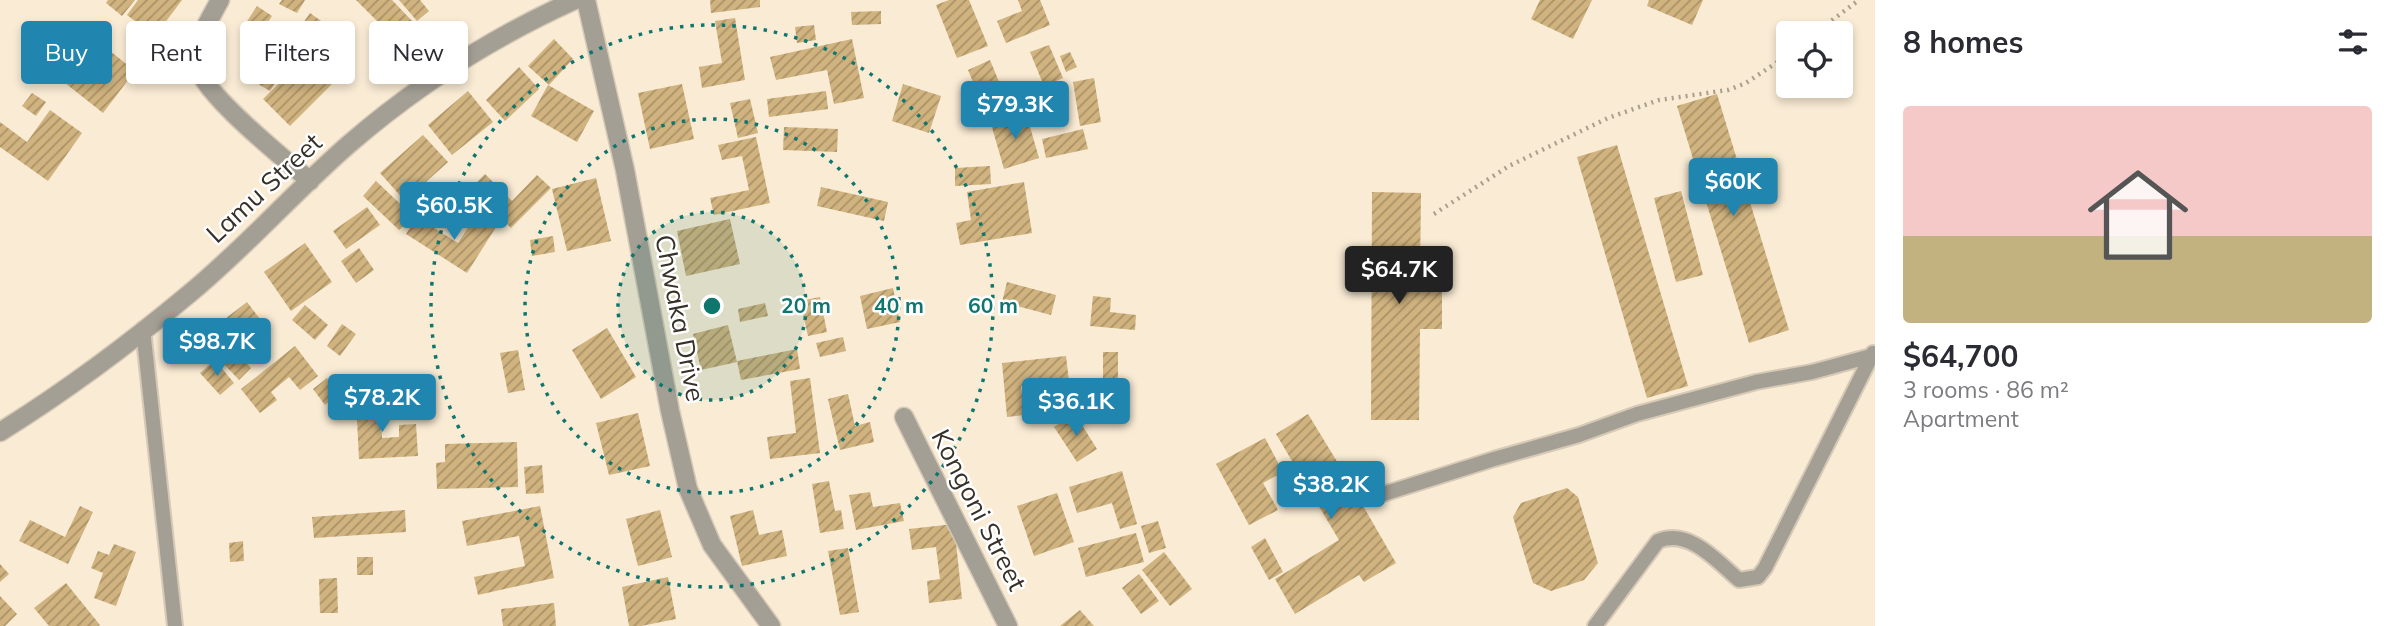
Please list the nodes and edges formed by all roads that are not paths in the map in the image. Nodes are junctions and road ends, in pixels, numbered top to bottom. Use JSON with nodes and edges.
{"nodes":[{"id":1,"x":220,"y":0,"type":"edge"},
{"id":2,"x":575,"y":0,"type":"edge"},
{"id":3,"x":586,"y":0,"type":"edge"},
{"id":4,"x":310,"y":181,"type":"junction"},
{"id":5,"x":143,"y":329,"type":"junction"},
{"id":6,"x":1873,"y":353,"type":"edge"},
{"id":7,"x":904,"y":417,"type":"dead end"},
{"id":8,"x":0,"y":432,"type":"edge"},
{"id":9,"x":1380,"y":495,"type":"dead end"},
{"id":10,"x":175,"y":626,"type":"edge"},
{"id":11,"x":771,"y":626,"type":"edge"},
{"id":12,"x":1008,"y":626,"type":"edge"},
{"id":13,"x":1595,"y":626,"type":"edge"}],
"edges":[{"from":1,"to":4,"type":"street"},
{"from":2,"to":4,"type":"street","name":"Lamu Street"},
{"from":3,"to":11,"type":"street","name":"Chwaka Drive"},
{"from":4,"to":5,"type":"street","name":"Lamu Street"},
{"from":5,"to":8,"type":"street","name":"Lamu Street"},
{"from":5,"to":10,"type":"lane"},
{"from":6,"to":9,"type":"lane"},
{"from":6,"to":13,"type":"lane"},
{"from":7,"to":12,"type":"street","name":"Kongoni Street"}]}
